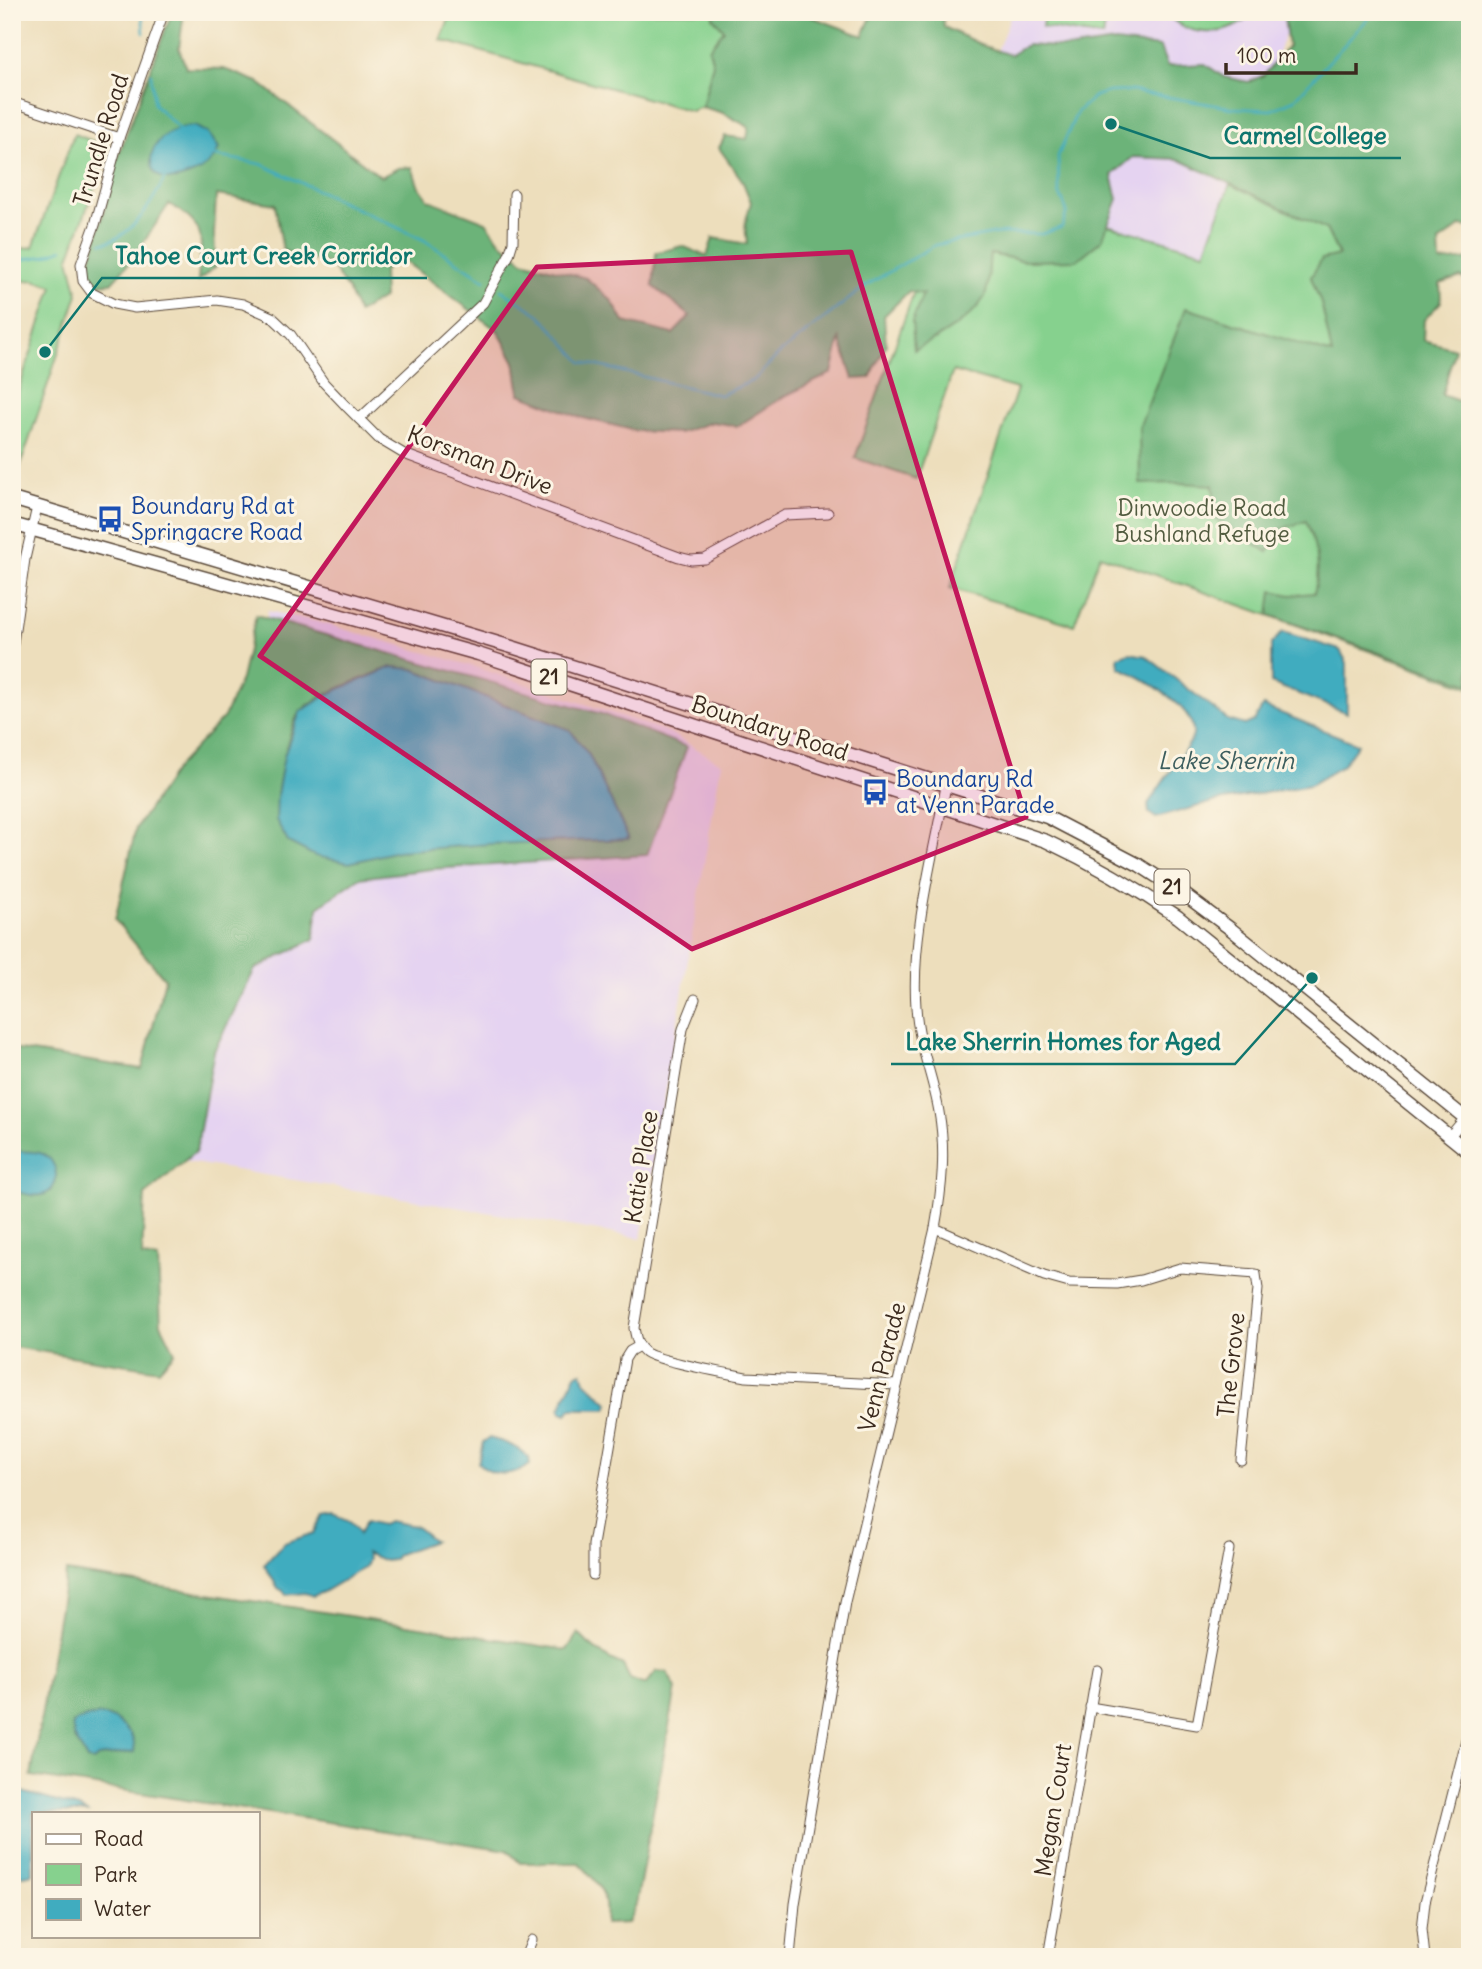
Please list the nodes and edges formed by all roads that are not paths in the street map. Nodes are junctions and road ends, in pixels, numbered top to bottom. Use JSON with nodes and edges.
{"nodes":[{"id":1,"x":164,"y":12,"type":"edge"},
{"id":2,"x":12,"y":102,"type":"edge"},
{"id":3,"x":119,"y":138,"type":"junction"},
{"id":4,"x":514,"y":194,"type":"dead end"},
{"id":5,"x":83,"y":281,"type":"joint"},
{"id":6,"x":359,"y":419,"type":"junction"},
{"id":7,"x":12,"y":499,"type":"edge"},
{"id":8,"x":37,"y":507,"type":"junction"},
{"id":9,"x":828,"y":513,"type":"dead end"},
{"id":10,"x":12,"y":524,"type":"edge"},
{"id":11,"x":32,"y":530,"type":"junction"},
{"id":12,"x":12,"y":547,"type":"edge"},
{"id":13,"x":20,"y":599,"type":"junction"},
{"id":14,"x":12,"y":650,"type":"edge"},
{"id":15,"x":946,"y":786,"type":"junction"},
{"id":16,"x":942,"y":807,"type":"junction"},
{"id":17,"x":695,"y":999,"type":"dead end"},
{"id":18,"x":1470,"y":1104,"type":"edge"},
{"id":19,"x":1467,"y":1120,"type":"edge"},
{"id":20,"x":1449,"y":1137,"type":"junction"},
{"id":21,"x":1470,"y":1153,"type":"edge"},
{"id":22,"x":935,"y":1228,"type":"junction"},
{"id":23,"x":638,"y":1344,"type":"junction"},
{"id":24,"x":897,"y":1385,"type":"junction"},
{"id":25,"x":1241,"y":1460,"type":"dead end"},
{"id":26,"x":1229,"y":1549,"type":"dead end"},
{"id":27,"x":593,"y":1574,"type":"dead end"},
{"id":28,"x":1097,"y":1670,"type":"dead end"},
{"id":29,"x":1090,"y":1707,"type":"junction"},
{"id":30,"x":1470,"y":1725,"type":"edge"},
{"id":31,"x":532,"y":1940,"type":"dead end"},
{"id":32,"x":525,"y":1957,"type":"edge"},
{"id":33,"x":790,"y":1957,"type":"edge"},
{"id":34,"x":1048,"y":1957,"type":"edge"},
{"id":35,"x":1425,"y":1957,"type":"edge"}],
"edges":[{"from":1,"to":3,"type":"street","name":"Trundle Road"},
{"from":2,"to":3,"type":"street"},
{"from":3,"to":5,"type":"street","name":"Trundle Road"},
{"from":4,"to":6,"type":"street"},
{"from":5,"to":6,"type":"street","name":"Korsman Drive"},
{"from":6,"to":9,"type":"street","name":"Korsman Drive"},
{"from":7,"to":8,"type":"highway","name":"Boundary Road","number":"21"},
{"from":8,"to":11,"type":"street"},
{"from":8,"to":15,"type":"highway","name":"Boundary Road","number":"21"},
{"from":10,"to":11,"type":"highway","name":"Boundary Road","number":"21"},
{"from":11,"to":13,"type":"street"},
{"from":11,"to":16,"type":"highway","name":"Boundary Road","number":"21"},
{"from":12,"to":13,"type":"street"},
{"from":13,"to":14,"type":"street"},
{"from":15,"to":16,"type":"street","name":"Venn Parade"},
{"from":15,"to":19,"type":"highway","name":"Boundary Road","number":"21"},
{"from":16,"to":20,"type":"highway","name":"Boundary Road","number":"21"},
{"from":16,"to":22,"type":"street","name":"Venn Parade"},
{"from":17,"to":23,"type":"street","name":"Katie Place"},
{"from":18,"to":19,"type":"street"},
{"from":19,"to":20,"type":"street"},
{"from":20,"to":21,"type":"highway","name":"Boundary Road","number":"21"},
{"from":22,"to":24,"type":"street","name":"Venn Parade"},
{"from":22,"to":25,"type":"street","name":"The Grove"},
{"from":23,"to":24,"type":"street"},
{"from":23,"to":27,"type":"street"},
{"from":24,"to":33,"type":"street","name":"Venn Parade"},
{"from":26,"to":29,"type":"street"},
{"from":28,"to":29,"type":"street","name":"Megan Court"},
{"from":29,"to":34,"type":"street","name":"Megan Court"},
{"from":30,"to":35,"type":"street"},
{"from":31,"to":32,"type":"street"}]}
